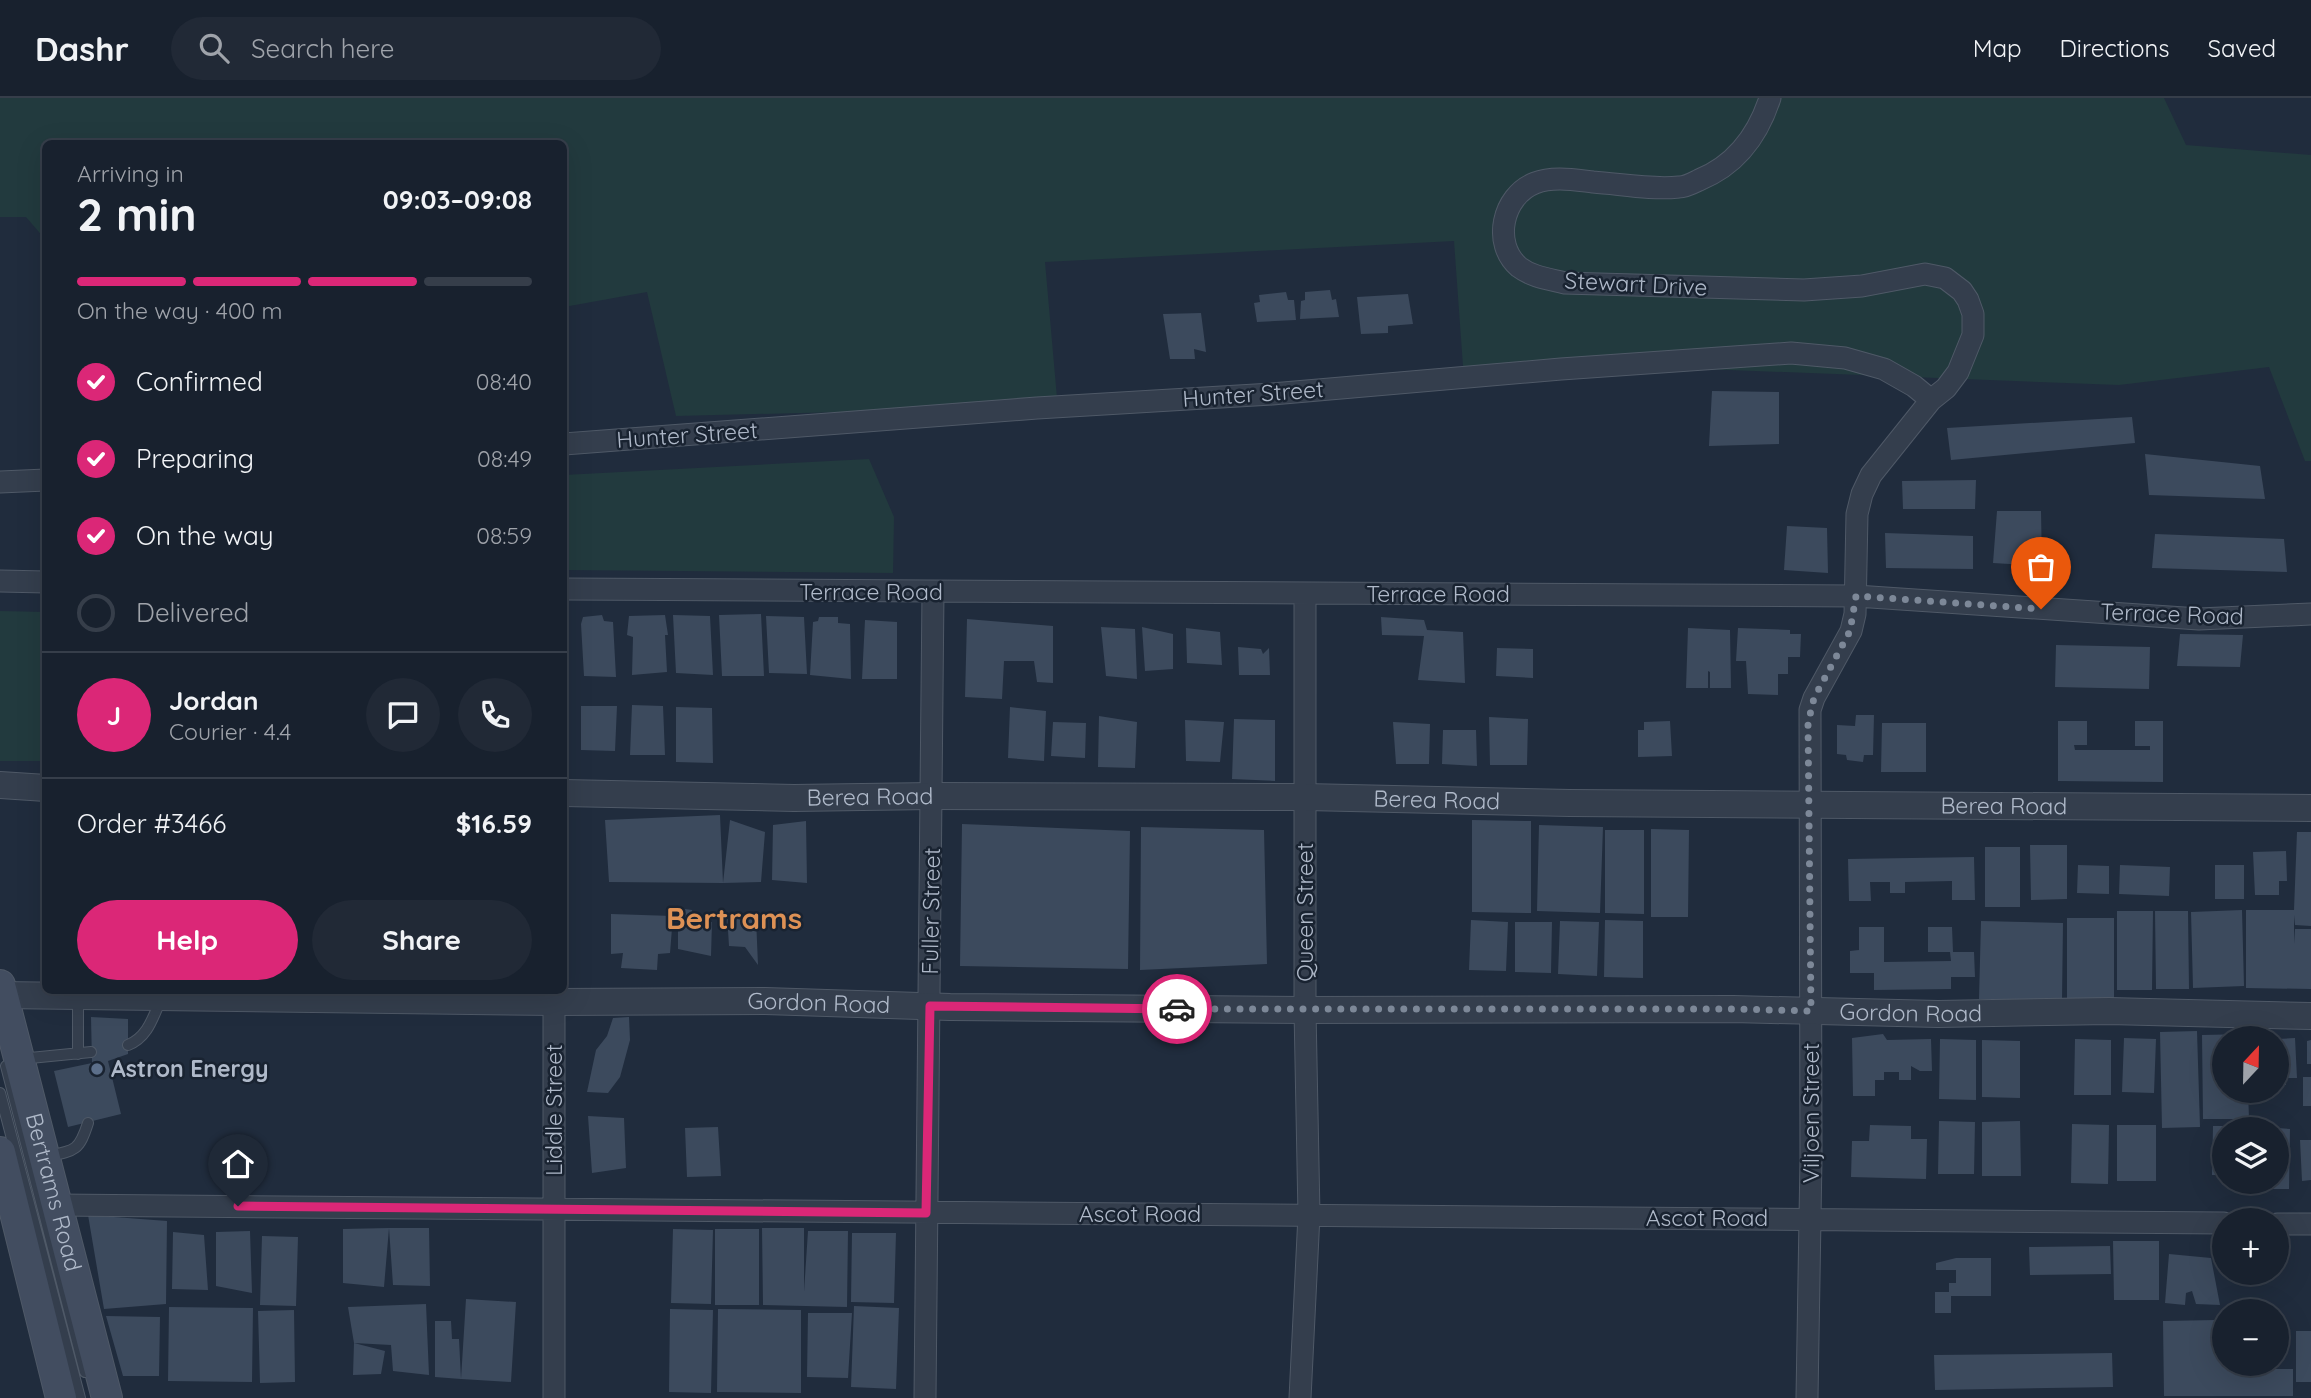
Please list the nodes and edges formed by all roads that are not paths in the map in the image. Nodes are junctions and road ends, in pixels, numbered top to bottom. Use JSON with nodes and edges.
{"nodes":[{"id":1,"x":1770,"y":98,"type":"edge"},
{"id":2,"x":1931,"y":400,"type":"junction"},
{"id":3,"x":567,"y":444,"type":"edge"},
{"id":4,"x":42,"y":480,"type":"edge"},
{"id":5,"x":0,"y":482,"type":"edge"},
{"id":6,"x":0,"y":581,"type":"edge"},
{"id":7,"x":42,"y":582,"type":"edge"},
{"id":8,"x":567,"y":589,"type":"edge"},
{"id":9,"x":933,"y":592,"type":"junction"},
{"id":10,"x":1305,"y":593,"type":"junction"},
{"id":11,"x":1856,"y":596,"type":"junction"},
{"id":12,"x":2311,"y":614,"type":"edge"},
{"id":13,"x":0,"y":785,"type":"edge"},
{"id":14,"x":42,"y":788,"type":"edge"},
{"id":15,"x":567,"y":793,"type":"edge"},
{"id":16,"x":932,"y":796,"type":"junction"},
{"id":17,"x":1306,"y":797,"type":"junction"},
{"id":18,"x":1810,"y":804,"type":"junction"},
{"id":19,"x":2311,"y":808,"type":"edge"},
{"id":20,"x":1,"y":992,"type":"edge"},
{"id":21,"x":42,"y":994,"type":"edge"},
{"id":22,"x":52,"y":994,"type":"edge"},
{"id":23,"x":78,"y":995,"type":"junction"},
{"id":24,"x":162,"y":996,"type":"junction"},
{"id":25,"x":554,"y":996,"type":"edge"},
{"id":26,"x":930,"y":1006,"type":"junction"},
{"id":27,"x":1305,"y":1010,"type":"junction"},
{"id":28,"x":1811,"y":1011,"type":"junction"},
{"id":29,"x":2311,"y":1016,"type":"edge"},
{"id":30,"x":128,"y":1045,"type":"dead end"},
{"id":31,"x":91,"y":1052,"type":"dead end"},
{"id":32,"x":78,"y":1054,"type":"junction"},
{"id":33,"x":11,"y":1058,"type":"junction"},
{"id":34,"x":0,"y":1093,"type":"edge"},
{"id":35,"x":88,"y":1123,"type":"dead end"},
{"id":36,"x":0,"y":1152,"type":"edge"},
{"id":37,"x":44,"y":1156,"type":"junction"},
{"id":38,"x":56,"y":1205,"type":"junction"},
{"id":39,"x":554,"y":1208,"type":"junction"},
{"id":40,"x":926,"y":1213,"type":"junction"},
{"id":41,"x":1309,"y":1215,"type":"junction"},
{"id":42,"x":1810,"y":1219,"type":"junction"},
{"id":43,"x":2212,"y":1223,"type":"edge"},
{"id":44,"x":2289,"y":1224,"type":"edge"},
{"id":45,"x":2311,"y":1224,"type":"edge"},
{"id":46,"x":49,"y":1344,"type":"junction"},
{"id":47,"x":40,"y":1398,"type":"edge"},
{"id":48,"x":61,"y":1398,"type":"edge"},
{"id":49,"x":80,"y":1398,"type":"edge"},
{"id":50,"x":92,"y":1398,"type":"edge"},
{"id":51,"x":107,"y":1398,"type":"edge"},
{"id":52,"x":554,"y":1398,"type":"edge"},
{"id":53,"x":925,"y":1398,"type":"edge"},
{"id":54,"x":1300,"y":1398,"type":"edge"},
{"id":55,"x":1807,"y":1398,"type":"edge"}],
"edges":[{"from":1,"to":2,"type":"street","name":"Stewart Drive"},
{"from":2,"to":3,"type":"street","name":"Hunter Street"},
{"from":2,"to":11,"type":"street","name":"Viljoen Street"},
{"from":4,"to":5,"type":"street"},
{"from":6,"to":7,"type":"street"},
{"from":8,"to":9,"type":"street","name":"Terrace Road"},
{"from":9,"to":10,"type":"street","name":"Terrace Road"},
{"from":9,"to":16,"type":"street","name":"Fuller Street"},
{"from":10,"to":11,"type":"street","name":"Terrace Road"},
{"from":10,"to":17,"type":"street","name":"Queen Street"},
{"from":11,"to":12,"type":"street","name":"Terrace Road"},
{"from":11,"to":18,"type":"street","name":"Viljoen Street"},
{"from":13,"to":14,"type":"street"},
{"from":15,"to":16,"type":"street","name":"Berea Road"},
{"from":16,"to":17,"type":"street","name":"Berea Road"},
{"from":16,"to":26,"type":"street","name":"Fuller Street"},
{"from":17,"to":18,"type":"street","name":"Berea Road"},
{"from":17,"to":27,"type":"street","name":"Queen Street"},
{"from":18,"to":19,"type":"street","name":"Berea Road"},
{"from":18,"to":28,"type":"street","name":"Viljoen Street"},
{"from":20,"to":21,"type":"street","name":"Gordon Road"},
{"from":20,"to":33,"type":"main road","name":"Bertrams Road"},
{"from":22,"to":23,"type":"street","name":"Gordon Road"},
{"from":23,"to":24,"type":"street","name":"Gordon Road"},
{"from":23,"to":32,"type":"lane"},
{"from":24,"to":25,"type":"street","name":"Gordon Road"},
{"from":24,"to":30,"type":"lane"},
{"from":25,"to":26,"type":"street","name":"Gordon Road"},
{"from":25,"to":39,"type":"street","name":"Liddle Street"},
{"from":26,"to":27,"type":"street","name":"Gordon Road"},
{"from":26,"to":40,"type":"street","name":"Fuller Street"},
{"from":27,"to":28,"type":"street","name":"Gordon Road"},
{"from":27,"to":41,"type":"street","name":"Queen Street"},
{"from":28,"to":29,"type":"street","name":"Gordon Road"},
{"from":28,"to":42,"type":"street","name":"Viljoen Street"},
{"from":31,"to":32,"type":"lane"},
{"from":32,"to":33,"type":"lane"},
{"from":33,"to":37,"type":"main road","name":"Bertrams Road"},
{"from":33,"to":50,"type":"lane"},
{"from":34,"to":49,"type":"lane"},
{"from":35,"to":37,"type":"lane"},
{"from":36,"to":46,"type":"main road","name":"Bertrams Road"},
{"from":37,"to":38,"type":"main road","name":"Bertrams Road"},
{"from":38,"to":39,"type":"street","name":"Ascot Road"},
{"from":38,"to":51,"type":"main road","name":"Bertrams Road"},
{"from":39,"to":40,"type":"street","name":"Ascot Road"},
{"from":39,"to":52,"type":"street","name":"Liddle Street"},
{"from":40,"to":41,"type":"street","name":"Ascot Road"},
{"from":40,"to":53,"type":"street","name":"Fuller Street"},
{"from":41,"to":42,"type":"street","name":"Ascot Road"},
{"from":41,"to":54,"type":"street","name":"Queen Street"},
{"from":42,"to":43,"type":"street","name":"Ascot Road"},
{"from":42,"to":55,"type":"street","name":"Viljoen Street"},
{"from":44,"to":45,"type":"street"},
{"from":46,"to":47,"type":"main road"},
{"from":46,"to":48,"type":"main road","name":"Bertrams Road"}]}
